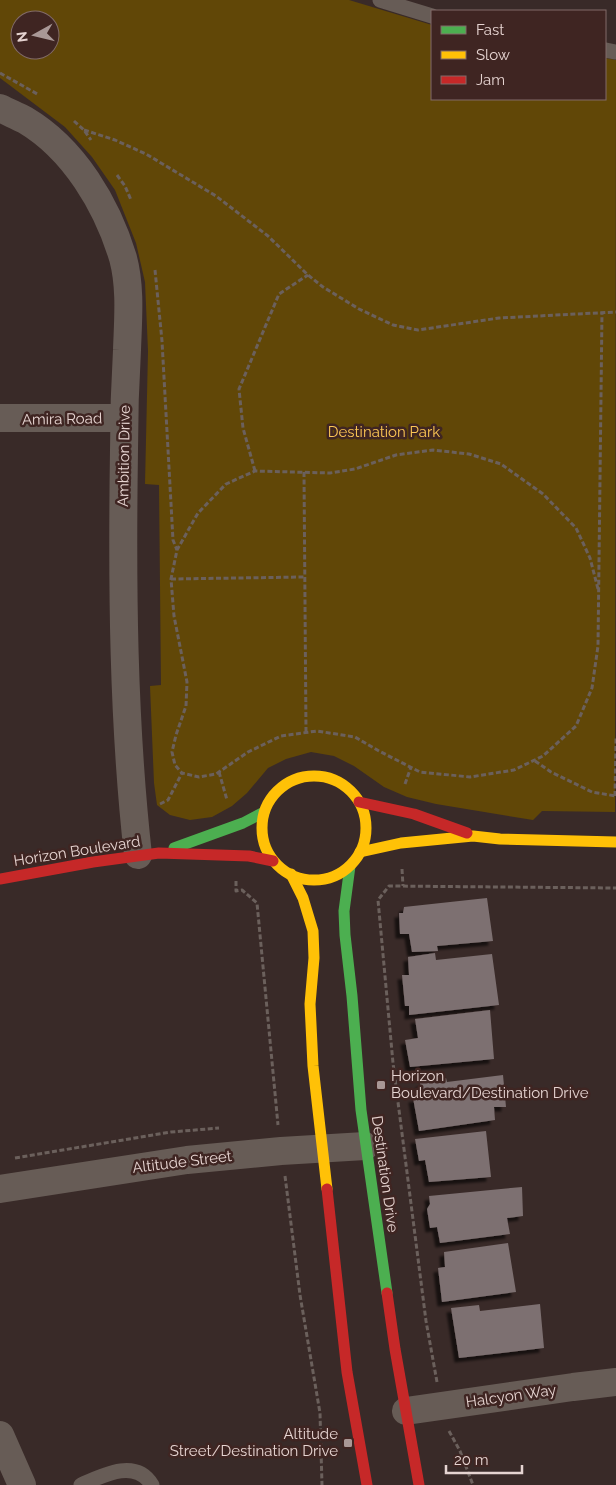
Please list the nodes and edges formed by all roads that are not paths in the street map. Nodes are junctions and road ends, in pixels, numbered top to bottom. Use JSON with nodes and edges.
{"nodes":[{"id":1,"x":380,"y":0,"type":"edge"},
{"id":2,"x":431,"y":16,"type":"edge"},
{"id":3,"x":0,"y":108,"type":"edge"},
{"id":4,"x":0,"y":418,"type":"edge"},
{"id":5,"x":124,"y":418,"type":"junction"},
{"id":6,"x":359,"y":802,"type":"junction"},
{"id":7,"x":264,"y":812,"type":"junction"},
{"id":8,"x":473,"y":836,"type":"junction"},
{"id":9,"x":616,"y":842,"type":"edge"},
{"id":10,"x":360,"y":852,"type":"junction"},
{"id":11,"x":148,"y":854,"type":"junction"},
{"id":12,"x":273,"y":860,"type":"junction"},
{"id":13,"x":350,"y":866,"type":"junction"},
{"id":14,"x":292,"y":874,"type":"junction"},
{"id":15,"x":0,"y":879,"type":"edge"},
{"id":16,"x":366,"y":1146,"type":"junction"},
{"id":17,"x":322,"y":1149,"type":"junction"},
{"id":18,"x":0,"y":1189,"type":"edge"},
{"id":19,"x":616,"y":1382,"type":"edge"},
{"id":20,"x":406,"y":1412,"type":"junction"},
{"id":21,"x":0,"y":1436,"type":"edge"},
{"id":22,"x":415,"y":1461,"type":"junction"},
{"id":23,"x":22,"y":1485,"type":"edge"},
{"id":24,"x":81,"y":1485,"type":"edge"},
{"id":25,"x":152,"y":1485,"type":"edge"},
{"id":26,"x":367,"y":1485,"type":"edge"},
{"id":27,"x":419,"y":1485,"type":"edge"},
{"id":28,"x":425,"y":1485,"type":"edge"}],
"edges":[{"from":1,"to":2,"type":"lane"},
{"from":3,"to":5,"type":"street","name":"Ambition Drive"},
{"from":4,"to":5,"type":"street","name":"Amira Road"},
{"from":5,"to":11,"type":"street","name":"Ambition Drive"},
{"from":6,"to":7,"type":"street"},
{"from":6,"to":8,"type":"street"},
{"from":6,"to":10,"type":"street"},
{"from":7,"to":11,"type":"street","name":"Horizon Boulevard"},
{"from":7,"to":12,"type":"street"},
{"from":8,"to":9,"type":"street"},
{"from":8,"to":10,"type":"street"},
{"from":10,"to":13,"type":"street"},
{"from":11,"to":12,"type":"street","name":"Horizon Boulevard"},
{"from":11,"to":15,"type":"street","name":"Horizon Boulevard"},
{"from":12,"to":14,"type":"street"},
{"from":13,"to":14,"type":"street"},
{"from":13,"to":16,"type":"street","name":"Destination Drive"},
{"from":14,"to":17,"type":"street"},
{"from":16,"to":17,"type":"street","name":"Altitude Street"},
{"from":16,"to":20,"type":"street","name":"Destination Drive"},
{"from":17,"to":18,"type":"street","name":"Altitude Street"},
{"from":17,"to":26,"type":"street"},
{"from":19,"to":20,"type":"street","name":"Halcyon Way"},
{"from":20,"to":22,"type":"street","name":"Destination Drive"},
{"from":21,"to":23,"type":"street"},
{"from":22,"to":27,"type":"street","name":"Destination Drive"},
{"from":22,"to":28,"type":"street"},
{"from":24,"to":25,"type":"lane"}]}
